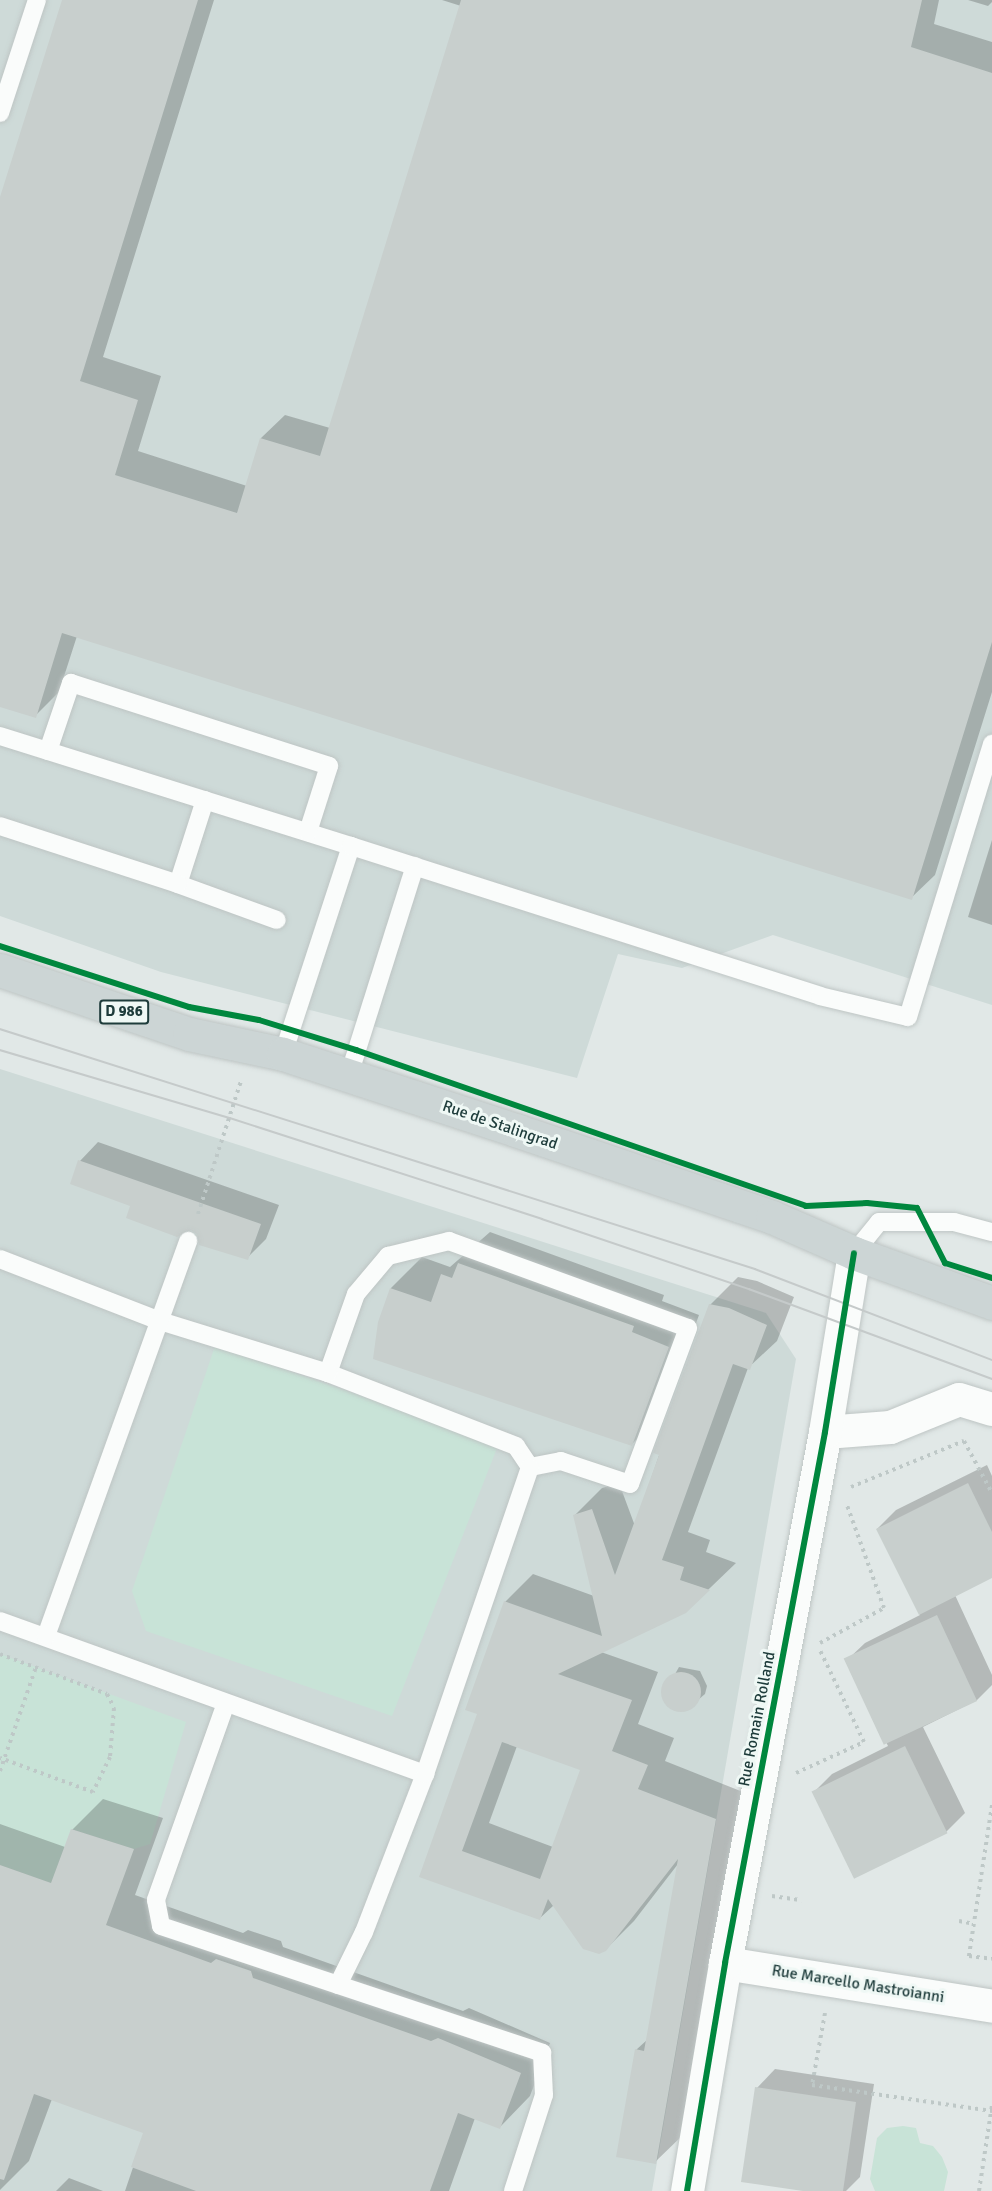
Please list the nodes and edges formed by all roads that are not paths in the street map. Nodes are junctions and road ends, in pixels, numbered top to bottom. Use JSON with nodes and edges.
{"nodes":[{"id":1,"x":37,"y":0,"type":"edge"},
{"id":2,"x":0,"y":113,"type":"edge"},
{"id":3,"x":0,"y":736,"type":"edge"},
{"id":4,"x":992,"y":744,"type":"edge"},
{"id":5,"x":48,"y":751,"type":"junction"},
{"id":6,"x":205,"y":800,"type":"junction"},
{"id":7,"x":0,"y":826,"type":"edge"},
{"id":8,"x":308,"y":832,"type":"junction"},
{"id":9,"x":351,"y":846,"type":"junction"},
{"id":10,"x":415,"y":866,"type":"junction"},
{"id":11,"x":178,"y":884,"type":"junction"},
{"id":12,"x":278,"y":920,"type":"dead end"},
{"id":13,"x":0,"y":970,"type":"edge"},
{"id":14,"x":283,"y":1054,"type":"junction"},
{"id":15,"x":350,"y":1075,"type":"junction"},
{"id":16,"x":992,"y":1232,"type":"edge"},
{"id":17,"x":188,"y":1241,"type":"dead end"},
{"id":18,"x":854,"y":1253,"type":"junction"},
{"id":19,"x":0,"y":1259,"type":"edge"},
{"id":20,"x":992,"y":1304,"type":"edge"},
{"id":21,"x":157,"y":1320,"type":"junction"},
{"id":22,"x":328,"y":1373,"type":"junction"},
{"id":23,"x":992,"y":1409,"type":"edge"},
{"id":24,"x":838,"y":1431,"type":"junction"},
{"id":25,"x":530,"y":1467,"type":"junction"},
{"id":26,"x":0,"y":1621,"type":"edge"},
{"id":27,"x":46,"y":1636,"type":"junction"},
{"id":28,"x":226,"y":1702,"type":"junction"},
{"id":29,"x":425,"y":1774,"type":"junction"},
{"id":30,"x":725,"y":1963,"type":"junction"},
{"id":31,"x":338,"y":1985,"type":"junction"},
{"id":32,"x":992,"y":2006,"type":"edge"},
{"id":33,"x":513,"y":2191,"type":"edge"},
{"id":34,"x":687,"y":2191,"type":"edge"}],
"edges":[{"from":1,"to":2,"type":"lane"},
{"from":3,"to":5,"type":"lane"},
{"from":4,"to":10,"type":"lane"},
{"from":5,"to":6,"type":"lane"},
{"from":5,"to":8,"type":"lane"},
{"from":6,"to":8,"type":"lane"},
{"from":6,"to":11,"type":"lane"},
{"from":7,"to":11,"type":"lane"},
{"from":8,"to":9,"type":"lane"},
{"from":9,"to":10,"type":"lane"},
{"from":9,"to":14,"type":"lane"},
{"from":10,"to":15,"type":"lane"},
{"from":11,"to":12,"type":"lane"},
{"from":13,"to":14,"type":"main road","name":"Rue de Stalingrad","number":"D 986"},
{"from":14,"to":15,"type":"main road","name":"Rue de Stalingrad","number":"D 986"},
{"from":15,"to":18,"type":"main road","name":"Rue de Stalingrad","number":"D 986"},
{"from":16,"to":18,"type":"lane"},
{"from":17,"to":21,"type":"lane"},
{"from":18,"to":20,"type":"main road","name":"Rue de Stalingrad","number":"D 986"},
{"from":18,"to":24,"type":"street","name":"Rue Romain Rolland"},
{"from":19,"to":21,"type":"lane"},
{"from":21,"to":22,"type":"lane"},
{"from":21,"to":27,"type":"lane"},
{"from":22,"to":25,"type":"lane"},
{"from":22,"to":25,"type":"lane"},
{"from":23,"to":24,"type":"street"},
{"from":24,"to":30,"type":"street","name":"Rue Romain Rolland"},
{"from":25,"to":29,"type":"lane"},
{"from":26,"to":27,"type":"lane"},
{"from":27,"to":28,"type":"lane"},
{"from":28,"to":29,"type":"lane"},
{"from":28,"to":31,"type":"lane"},
{"from":29,"to":31,"type":"lane"},
{"from":30,"to":32,"type":"street","name":"Rue Marcello Mastroianni"},
{"from":30,"to":34,"type":"street","name":"Rue Romain Rolland"},
{"from":31,"to":33,"type":"lane"}]}
